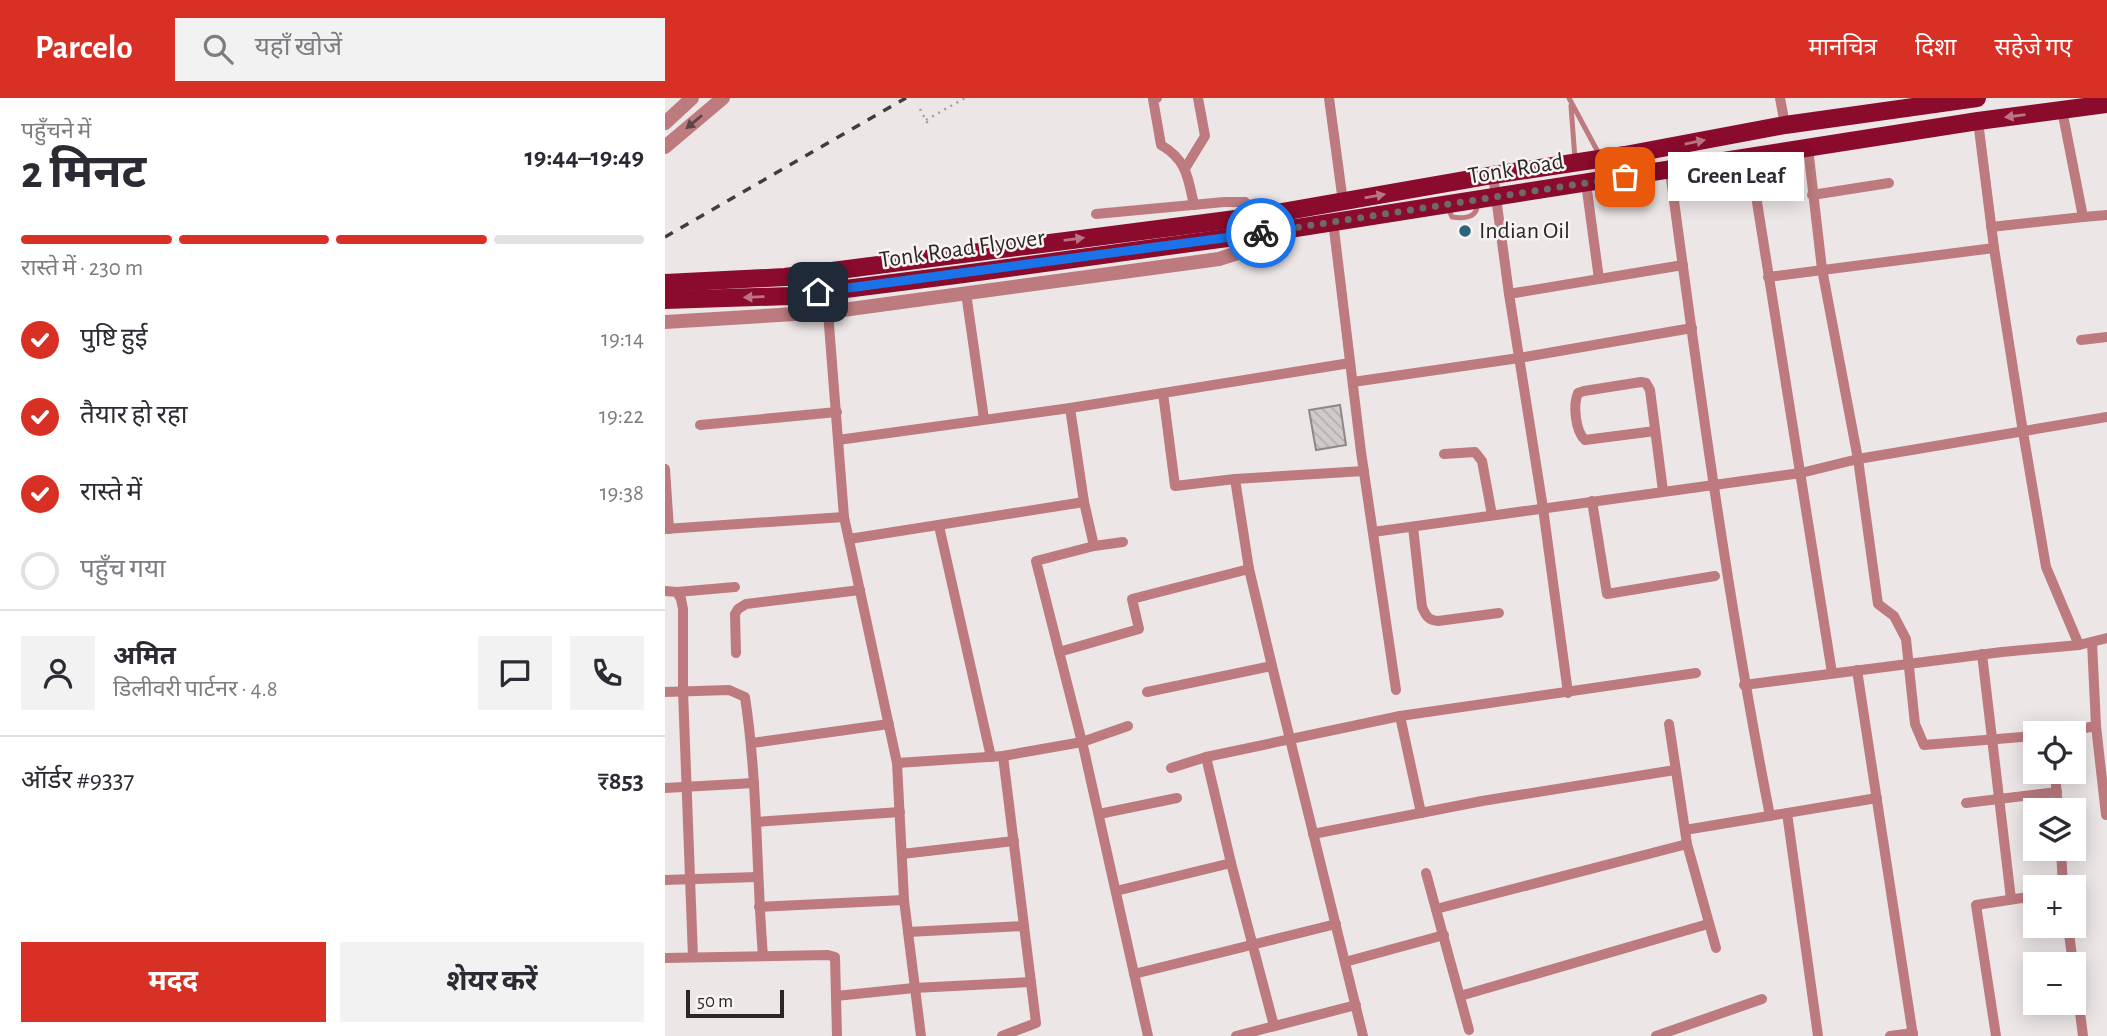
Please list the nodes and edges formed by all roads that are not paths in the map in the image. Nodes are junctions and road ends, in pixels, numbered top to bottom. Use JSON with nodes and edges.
{"nodes":[{"id":1,"x":692,"y":98,"type":"edge"},
{"id":2,"x":723,"y":98,"type":"edge"},
{"id":3,"x":1157,"y":98,"type":"edge"},
{"id":4,"x":1198,"y":98,"type":"edge"},
{"id":5,"x":1329,"y":98,"type":"edge"},
{"id":6,"x":1780,"y":98,"type":"edge"},
{"id":7,"x":1977,"y":98,"type":"edge"},
{"id":8,"x":1570,"y":100,"type":"edge"},
{"id":9,"x":2107,"y":104,"type":"edge"},
{"id":10,"x":2061,"y":110,"type":"junction"},
{"id":11,"x":1978,"y":121,"type":"junction"},
{"id":12,"x":665,"y":122,"type":"edge"},
{"id":13,"x":1785,"y":125,"type":"junction"},
{"id":14,"x":665,"y":146,"type":"edge"},
{"id":15,"x":1808,"y":148,"type":"junction"},
{"id":16,"x":1601,"y":158,"type":"junction"},
{"id":17,"x":1751,"y":158,"type":"junction"},
{"id":18,"x":1576,"y":161,"type":"junction"},
{"id":19,"x":1186,"y":167,"type":"junction"},
{"id":20,"x":1670,"y":171,"type":"junction"},
{"id":21,"x":1493,"y":174,"type":"junction"},
{"id":22,"x":1586,"y":183,"type":"junction"},
{"id":23,"x":1889,"y":183,"type":"dead end"},
{"id":24,"x":1812,"y":195,"type":"junction"},
{"id":25,"x":1495,"y":196,"type":"junction"},
{"id":26,"x":1343,"y":202,"type":"junction"},
{"id":27,"x":1194,"y":205,"type":"junction"},
{"id":28,"x":1096,"y":214,"type":"dead end"},
{"id":29,"x":2107,"y":215,"type":"edge"},
{"id":30,"x":2083,"y":217,"type":"junction"},
{"id":31,"x":1333,"y":221,"type":"junction"},
{"id":32,"x":1262,"y":224,"type":"junction"},
{"id":33,"x":1991,"y":227,"type":"junction"},
{"id":34,"x":1233,"y":228,"type":"junction"},
{"id":35,"x":1994,"y":248,"type":"junction"},
{"id":36,"x":1683,"y":265,"type":"junction"},
{"id":37,"x":1822,"y":269,"type":"junction"},
{"id":38,"x":1768,"y":277,"type":"junction"},
{"id":39,"x":1599,"y":279,"type":"junction"},
{"id":40,"x":665,"y":283,"type":"edge"},
{"id":41,"x":966,"y":293,"type":"junction"},
{"id":42,"x":1509,"y":294,"type":"junction"},
{"id":43,"x":665,"y":300,"type":"edge"},
{"id":44,"x":828,"y":312,"type":"junction"},
{"id":45,"x":665,"y":322,"type":"edge"},
{"id":46,"x":1692,"y":328,"type":"junction"},
{"id":47,"x":2107,"y":337,"type":"edge"},
{"id":48,"x":2081,"y":340,"type":"dead end"},
{"id":49,"x":1519,"y":358,"type":"junction"},
{"id":50,"x":1350,"y":363,"type":"junction"},
{"id":51,"x":1353,"y":382,"type":"junction"},
{"id":52,"x":1163,"y":393,"type":"junction"},
{"id":53,"x":1070,"y":408,"type":"junction"},
{"id":54,"x":837,"y":412,"type":"junction"},
{"id":55,"x":2107,"y":417,"type":"edge"},
{"id":56,"x":984,"y":419,"type":"junction"},
{"id":57,"x":700,"y":425,"type":"dead end"},
{"id":58,"x":1655,"y":431,"type":"junction"},
{"id":59,"x":2022,"y":432,"type":"junction"},
{"id":60,"x":838,"y":440,"type":"junction"},
{"id":61,"x":1444,"y":454,"type":"dead end"},
{"id":62,"x":1858,"y":459,"type":"junction"},
{"id":63,"x":665,"y":469,"type":"edge"},
{"id":64,"x":1364,"y":471,"type":"junction"},
{"id":65,"x":1801,"y":472,"type":"junction"},
{"id":66,"x":1235,"y":479,"type":"junction"},
{"id":67,"x":1713,"y":484,"type":"junction"},
{"id":68,"x":1663,"y":491,"type":"junction"},
{"id":69,"x":1592,"y":501,"type":"junction"},
{"id":70,"x":1084,"y":502,"type":"junction"},
{"id":71,"x":1543,"y":508,"type":"junction"},
{"id":72,"x":1492,"y":515,"type":"junction"},
{"id":73,"x":844,"y":517,"type":"junction"},
{"id":74,"x":939,"y":526,"type":"junction"},
{"id":75,"x":1413,"y":527,"type":"junction"},
{"id":76,"x":667,"y":529,"type":"edge"},
{"id":77,"x":1373,"y":533,"type":"junction"},
{"id":78,"x":849,"y":539,"type":"junction"},
{"id":79,"x":1123,"y":542,"type":"dead end"},
{"id":80,"x":1094,"y":546,"type":"junction"},
{"id":81,"x":1249,"y":569,"type":"junction"},
{"id":82,"x":1715,"y":576,"type":"dead end"},
{"id":83,"x":735,"y":587,"type":"dead end"},
{"id":84,"x":860,"y":590,"type":"junction"},
{"id":85,"x":671,"y":592,"type":"edge"},
{"id":86,"x":1499,"y":613,"type":"dead end"},
{"id":87,"x":2107,"y":638,"type":"edge"},
{"id":88,"x":2092,"y":642,"type":"junction"},
{"id":89,"x":2079,"y":645,"type":"junction"},
{"id":90,"x":1059,"y":652,"type":"junction"},
{"id":91,"x":736,"y":653,"type":"dead end"},
{"id":92,"x":1982,"y":654,"type":"junction"},
{"id":93,"x":1909,"y":665,"type":"junction"},
{"id":94,"x":1272,"y":666,"type":"junction"},
{"id":95,"x":1857,"y":670,"type":"junction"},
{"id":96,"x":1696,"y":673,"type":"dead end"},
{"id":97,"x":1832,"y":673,"type":"junction"},
{"id":98,"x":1744,"y":685,"type":"junction"},
{"id":99,"x":1396,"y":690,"type":"dead end"},
{"id":100,"x":683,"y":691,"type":"junction"},
{"id":101,"x":665,"y":692,"type":"edge"},
{"id":102,"x":1147,"y":692,"type":"dead end"},
{"id":103,"x":1568,"y":693,"type":"junction"},
{"id":104,"x":1401,"y":716,"type":"junction"},
{"id":105,"x":889,"y":724,"type":"junction"},
{"id":106,"x":1669,"y":724,"type":"dead end"},
{"id":107,"x":1128,"y":726,"type":"dead end"},
{"id":108,"x":2096,"y":726,"type":"junction"},
{"id":109,"x":2086,"y":728,"type":"edge"},
{"id":110,"x":2023,"y":737,"type":"edge"},
{"id":111,"x":1289,"y":740,"type":"junction"},
{"id":112,"x":1991,"y":741,"type":"junction"},
{"id":113,"x":1082,"y":742,"type":"junction"},
{"id":114,"x":752,"y":743,"type":"junction"},
{"id":115,"x":997,"y":757,"type":"junction"},
{"id":116,"x":1206,"y":757,"type":"junction"},
{"id":117,"x":2104,"y":762,"type":"edge"},
{"id":118,"x":897,"y":763,"type":"junction"},
{"id":119,"x":1171,"y":768,"type":"dead end"},
{"id":120,"x":1675,"y":770,"type":"junction"},
{"id":121,"x":754,"y":783,"type":"junction"},
{"id":122,"x":2056,"y":784,"type":"edge"},
{"id":123,"x":686,"y":787,"type":"junction"},
{"id":124,"x":665,"y":788,"type":"edge"},
{"id":125,"x":2057,"y":792,"type":"junction"},
{"id":126,"x":1177,"y":798,"type":"dead end"},
{"id":127,"x":1877,"y":798,"type":"junction"},
{"id":128,"x":2057,"y":798,"type":"edge"},
{"id":129,"x":1999,"y":799,"type":"junction"},
{"id":130,"x":1966,"y":803,"type":"dead end"},
{"id":131,"x":900,"y":812,"type":"junction"},
{"id":132,"x":1421,"y":813,"type":"junction"},
{"id":133,"x":1787,"y":813,"type":"junction"},
{"id":134,"x":1099,"y":814,"type":"junction"},
{"id":135,"x":2106,"y":815,"type":"edge"},
{"id":136,"x":1770,"y":816,"type":"junction"},
{"id":137,"x":756,"y":822,"type":"junction"},
{"id":138,"x":1685,"y":830,"type":"junction"},
{"id":139,"x":1313,"y":834,"type":"junction"},
{"id":140,"x":1014,"y":841,"type":"junction"},
{"id":141,"x":1687,"y":844,"type":"junction"},
{"id":142,"x":902,"y":854,"type":"junction"},
{"id":143,"x":1231,"y":863,"type":"junction"},
{"id":144,"x":1426,"y":873,"type":"dead end"},
{"id":145,"x":757,"y":877,"type":"junction"},
{"id":146,"x":690,"y":879,"type":"junction"},
{"id":147,"x":665,"y":880,"type":"edge"},
{"id":148,"x":1116,"y":891,"type":"junction"},
{"id":149,"x":2023,"y":898,"type":"edge"},
{"id":150,"x":904,"y":900,"type":"junction"},
{"id":151,"x":2011,"y":900,"type":"junction"},
{"id":152,"x":759,"y":907,"type":"junction"},
{"id":153,"x":1436,"y":909,"type":"junction"},
{"id":154,"x":1336,"y":924,"type":"junction"},
{"id":155,"x":1708,"y":924,"type":"junction"},
{"id":156,"x":1024,"y":926,"type":"junction"},
{"id":157,"x":908,"y":932,"type":"junction"},
{"id":158,"x":1444,"y":935,"type":"junction"},
{"id":159,"x":1252,"y":945,"type":"junction"},
{"id":160,"x":1716,"y":948,"type":"dead end"},
{"id":161,"x":763,"y":956,"type":"junction"},
{"id":162,"x":693,"y":957,"type":"junction"},
{"id":163,"x":665,"y":958,"type":"edge"},
{"id":164,"x":1345,"y":962,"type":"junction"},
{"id":165,"x":1134,"y":974,"type":"junction"},
{"id":166,"x":1031,"y":982,"type":"junction"},
{"id":167,"x":915,"y":988,"type":"junction"},
{"id":168,"x":835,"y":996,"type":"junction"},
{"id":169,"x":1460,"y":996,"type":"junction"},
{"id":170,"x":1762,"y":999,"type":"dead end"},
{"id":171,"x":1356,"y":1005,"type":"junction"},
{"id":172,"x":2080,"y":1015,"type":"edge"},
{"id":173,"x":1268,"y":1030,"type":"edge"},
{"id":174,"x":1469,"y":1030,"type":"dead end"},
{"id":175,"x":1913,"y":1035,"type":"edge"},
{"id":176,"x":837,"y":1036,"type":"edge"},
{"id":177,"x":921,"y":1036,"type":"edge"},
{"id":178,"x":1002,"y":1036,"type":"edge"},
{"id":179,"x":1148,"y":1036,"type":"edge"},
{"id":180,"x":1236,"y":1036,"type":"edge"},
{"id":181,"x":1363,"y":1036,"type":"edge"},
{"id":182,"x":1656,"y":1036,"type":"edge"},
{"id":183,"x":1818,"y":1036,"type":"edge"},
{"id":184,"x":1890,"y":1036,"type":"edge"},
{"id":185,"x":1996,"y":1036,"type":"edge"},
{"id":186,"x":2083,"y":1036,"type":"edge"}],
"edges":[{"from":1,"to":12,"type":"street"},
{"from":2,"to":14,"type":"street","one_way":true},
{"from":3,"to":19,"type":"street"},
{"from":4,"to":19,"type":"street"},
{"from":5,"to":26,"type":"street"},
{"from":6,"to":13,"type":"street"},
{"from":7,"to":13,"type":"main road","name":"Tonk Road"},
{"from":8,"to":16,"type":"lane"},
{"from":8,"to":18,"type":"lane"},
{"from":9,"to":10,"type":"main road","name":"Tonk Road"},
{"from":10,"to":11,"type":"main road","name":"Tonk Road","one_way":true},
{"from":10,"to":30,"type":"street"},
{"from":11,"to":15,"type":"main road","name":"Tonk Road"},
{"from":11,"to":33,"type":"street"},
{"from":16,"to":13,"type":"main road","name":"Tonk Road","one_way":true},
{"from":15,"to":17,"type":"main road","name":"Tonk Road"},
{"from":15,"to":24,"type":"street"},
{"from":16,"to":18,"type":"main road","name":"Tonk Road"},
{"from":17,"to":20,"type":"main road","name":"Tonk Road"},
{"from":17,"to":38,"type":"street"},
{"from":18,"to":21,"type":"main road","name":"Tonk Road"},
{"from":19,"to":27,"type":"street"},
{"from":20,"to":22,"type":"main road","name":"Tonk Road"},
{"from":20,"to":36,"type":"street"},
{"from":21,"to":25,"type":"street"},
{"from":26,"to":21,"type":"main road","name":"Tonk Road","one_way":true},
{"from":22,"to":25,"type":"main road","name":"Tonk Road"},
{"from":22,"to":39,"type":"street"},
{"from":23,"to":24,"type":"street"},
{"from":24,"to":37,"type":"street"},
{"from":25,"to":31,"type":"main road","name":"Tonk Road"},
{"from":25,"to":42,"type":"street"},
{"from":26,"to":32,"type":"main road","name":"Tonk Road"},
{"from":27,"to":28,"type":"street"},
{"from":27,"to":32,"type":"street"},
{"from":29,"to":30,"type":"street"},
{"from":30,"to":33,"type":"street"},
{"from":31,"to":32,"type":"main road","name":"Tonk Road"},
{"from":31,"to":50,"type":"street"},
{"from":32,"to":34,"type":"main road","name":"Tonk Road Flyover"},
{"from":32,"to":41,"type":"street"},
{"from":33,"to":35,"type":"street"},
{"from":40,"to":34,"type":"main road","name":"Tonk Road Flyover","one_way":true},
{"from":34,"to":43,"type":"main road","name":"Tonk Road Flyover","one_way":true},
{"from":35,"to":37,"type":"street"},
{"from":35,"to":59,"type":"street"},
{"from":36,"to":39,"type":"street"},
{"from":36,"to":46,"type":"street"},
{"from":37,"to":38,"type":"street"},
{"from":37,"to":62,"type":"street"},
{"from":38,"to":65,"type":"street"},
{"from":39,"to":42,"type":"street"},
{"from":41,"to":44,"type":"street"},
{"from":41,"to":56,"type":"street"},
{"from":42,"to":49,"type":"street"},
{"from":44,"to":45,"type":"street"},
{"from":44,"to":54,"type":"street"},
{"from":46,"to":49,"type":"street"},
{"from":46,"to":67,"type":"street"},
{"from":47,"to":48,"type":"street"},
{"from":49,"to":51,"type":"street"},
{"from":49,"to":71,"type":"street"},
{"from":50,"to":51,"type":"street"},
{"from":50,"to":52,"type":"street"},
{"from":51,"to":64,"type":"street"},
{"from":52,"to":53,"type":"street"},
{"from":52,"to":66,"type":"street"},
{"from":53,"to":56,"type":"street"},
{"from":53,"to":70,"type":"street"},
{"from":54,"to":57,"type":"street"},
{"from":54,"to":60,"type":"street"},
{"from":55,"to":59,"type":"street"},
{"from":56,"to":60,"type":"street"},
{"from":58,"to":58,"type":"street"},
{"from":58,"to":68,"type":"street"},
{"from":59,"to":62,"type":"street"},
{"from":59,"to":89,"type":"street"},
{"from":60,"to":73,"type":"street"},
{"from":61,"to":72,"type":"street"},
{"from":62,"to":65,"type":"street"},
{"from":62,"to":93,"type":"street"},
{"from":63,"to":76,"type":"street"},
{"from":64,"to":66,"type":"street"},
{"from":64,"to":77,"type":"street"},
{"from":65,"to":67,"type":"street"},
{"from":65,"to":97,"type":"street"},
{"from":66,"to":81,"type":"street"},
{"from":67,"to":68,"type":"street"},
{"from":67,"to":98,"type":"street"},
{"from":68,"to":69,"type":"street"},
{"from":69,"to":71,"type":"street"},
{"from":69,"to":82,"type":"street"},
{"from":70,"to":74,"type":"street"},
{"from":70,"to":80,"type":"street"},
{"from":71,"to":72,"type":"street"},
{"from":71,"to":103,"type":"street"},
{"from":72,"to":75,"type":"street"},
{"from":73,"to":76,"type":"street"},
{"from":73,"to":78,"type":"street"},
{"from":74,"to":78,"type":"street"},
{"from":74,"to":115,"type":"street"},
{"from":75,"to":77,"type":"street"},
{"from":75,"to":86,"type":"street"},
{"from":77,"to":99,"type":"street"},
{"from":78,"to":84,"type":"street"},
{"from":79,"to":80,"type":"street"},
{"from":80,"to":90,"type":"street"},
{"from":81,"to":90,"type":"street"},
{"from":81,"to":94,"type":"street"},
{"from":83,"to":85,"type":"street"},
{"from":84,"to":91,"type":"street"},
{"from":84,"to":105,"type":"street"},
{"from":85,"to":100,"type":"street"},
{"from":87,"to":88,"type":"street"},
{"from":88,"to":89,"type":"street"},
{"from":88,"to":108,"type":"street"},
{"from":89,"to":92,"type":"street"},
{"from":90,"to":113,"type":"street"},
{"from":92,"to":93,"type":"street"},
{"from":92,"to":112,"type":"street"},
{"from":93,"to":95,"type":"street"},
{"from":93,"to":112,"type":"street"},
{"from":94,"to":102,"type":"street"},
{"from":94,"to":111,"type":"street"},
{"from":95,"to":97,"type":"street"},
{"from":95,"to":127,"type":"street"},
{"from":96,"to":103,"type":"street"},
{"from":97,"to":98,"type":"street"},
{"from":98,"to":136,"type":"street"},
{"from":100,"to":101,"type":"street"},
{"from":100,"to":114,"type":"street"},
{"from":100,"to":123,"type":"street"},
{"from":103,"to":104,"type":"street"},
{"from":104,"to":111,"type":"street"},
{"from":104,"to":132,"type":"street"},
{"from":105,"to":114,"type":"street"},
{"from":105,"to":118,"type":"street"},
{"from":106,"to":120,"type":"street"},
{"from":107,"to":113,"type":"street"},
{"from":108,"to":109,"type":"street"},
{"from":108,"to":117,"type":"street"},
{"from":110,"to":112,"type":"street"},
{"from":111,"to":116,"type":"street"},
{"from":111,"to":139,"type":"street"},
{"from":112,"to":129,"type":"street"},
{"from":113,"to":115,"type":"street"},
{"from":113,"to":134,"type":"street"},
{"from":114,"to":121,"type":"street"},
{"from":115,"to":118,"type":"street"},
{"from":115,"to":140,"type":"street"},
{"from":116,"to":119,"type":"street"},
{"from":116,"to":143,"type":"street"},
{"from":117,"to":135,"type":"street"},
{"from":118,"to":131,"type":"street"},
{"from":120,"to":132,"type":"street"},
{"from":120,"to":138,"type":"street"},
{"from":121,"to":123,"type":"street"},
{"from":121,"to":137,"type":"street"},
{"from":122,"to":125,"type":"street"},
{"from":123,"to":124,"type":"street"},
{"from":123,"to":146,"type":"street"},
{"from":125,"to":128,"type":"street"},
{"from":125,"to":129,"type":"street"},
{"from":126,"to":134,"type":"street"},
{"from":127,"to":133,"type":"street"},
{"from":127,"to":175,"type":"street"},
{"from":129,"to":130,"type":"street"},
{"from":129,"to":151,"type":"street"},
{"from":131,"to":137,"type":"street"},
{"from":131,"to":142,"type":"street"},
{"from":132,"to":139,"type":"street"},
{"from":133,"to":136,"type":"street"},
{"from":133,"to":183,"type":"street"},
{"from":134,"to":148,"type":"street"},
{"from":136,"to":138,"type":"street"},
{"from":137,"to":145,"type":"street"},
{"from":138,"to":141,"type":"street"},
{"from":139,"to":154,"type":"street"},
{"from":140,"to":142,"type":"street"},
{"from":140,"to":156,"type":"street"},
{"from":141,"to":153,"type":"street"},
{"from":141,"to":155,"type":"street"},
{"from":142,"to":150,"type":"street"},
{"from":143,"to":148,"type":"street"},
{"from":143,"to":159,"type":"street"},
{"from":144,"to":153,"type":"street"},
{"from":145,"to":146,"type":"street"},
{"from":145,"to":152,"type":"street"},
{"from":146,"to":147,"type":"street"},
{"from":146,"to":162,"type":"street"},
{"from":148,"to":165,"type":"street"},
{"from":149,"to":151,"type":"street"},
{"from":150,"to":152,"type":"street"},
{"from":150,"to":157,"type":"street"},
{"from":151,"to":185,"type":"street"},
{"from":152,"to":161,"type":"street"},
{"from":153,"to":158,"type":"street"},
{"from":154,"to":159,"type":"street"},
{"from":154,"to":164,"type":"street"},
{"from":155,"to":160,"type":"street"},
{"from":155,"to":169,"type":"street"},
{"from":156,"to":157,"type":"street"},
{"from":156,"to":166,"type":"street"},
{"from":157,"to":167,"type":"street"},
{"from":158,"to":164,"type":"street"},
{"from":158,"to":169,"type":"street"},
{"from":159,"to":165,"type":"street"},
{"from":159,"to":173,"type":"street"},
{"from":161,"to":162,"type":"street"},
{"from":161,"to":168,"type":"street"},
{"from":162,"to":163,"type":"street"},
{"from":164,"to":171,"type":"street"},
{"from":165,"to":179,"type":"street"},
{"from":166,"to":167,"type":"street"},
{"from":166,"to":178,"type":"street"},
{"from":167,"to":168,"type":"street"},
{"from":167,"to":177,"type":"street"},
{"from":168,"to":176,"type":"street"},
{"from":169,"to":174,"type":"street"},
{"from":170,"to":182,"type":"street"},
{"from":171,"to":173,"type":"street"},
{"from":171,"to":181,"type":"street"},
{"from":172,"to":186,"type":"street"},
{"from":173,"to":180,"type":"street"},
{"from":175,"to":184,"type":"street"}]}
